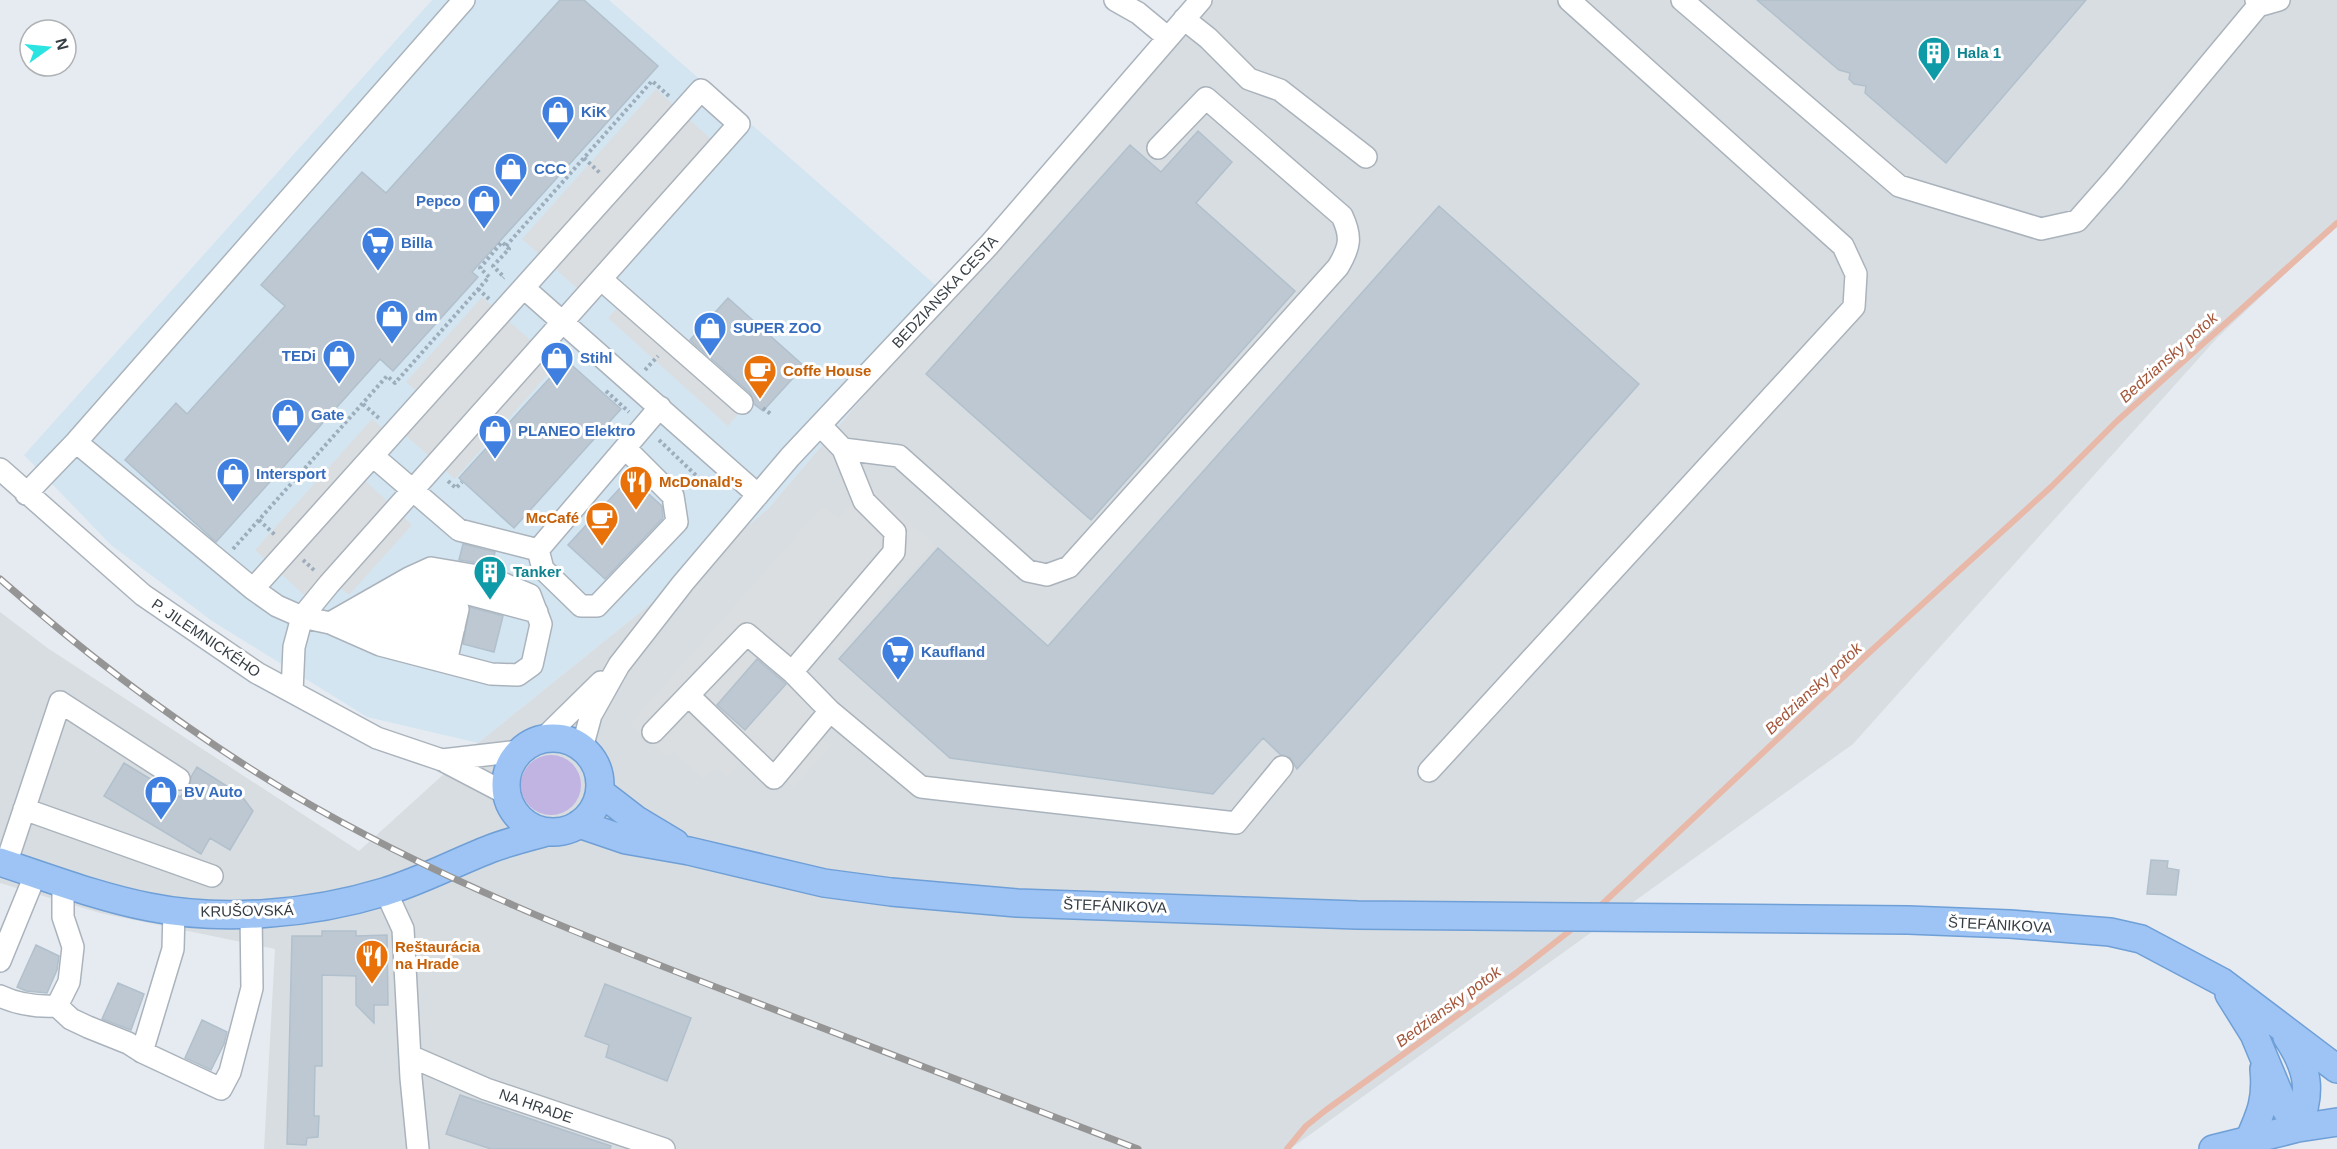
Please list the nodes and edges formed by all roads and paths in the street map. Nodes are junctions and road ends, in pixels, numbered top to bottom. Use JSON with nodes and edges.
{"nodes":[{"id":1,"x":464,"y":0,"type":"edge"},
{"id":2,"x":1115,"y":0,"type":"edge"},
{"id":3,"x":1201,"y":0,"type":"edge"},
{"id":4,"x":1569,"y":0,"type":"edge"},
{"id":5,"x":1682,"y":0,"type":"edge"},
{"id":6,"x":2279,"y":0,"type":"edge"},
{"id":7,"x":2257,"y":3,"type":"edge"},
{"id":8,"x":1184,"y":19,"type":"junction"},
{"id":9,"x":1167,"y":37,"type":"junction"},
{"id":10,"x":652,"y":81,"type":"dead end"},
{"id":11,"x":1158,"y":148,"type":"dead end"},
{"id":12,"x":1366,"y":157,"type":"dead end"},
{"id":13,"x":506,"y":246,"type":"junction"},
{"id":14,"x":602,"y":280,"type":"junction"},
{"id":15,"x":498,"y":283,"type":"dead end"},
{"id":16,"x":524,"y":288,"type":"junction"},
{"id":17,"x":478,"y":289,"type":"junction"},
{"id":18,"x":492,"y":290,"type":"dead end"},
{"id":19,"x":486,"y":296,"type":"junction"},
{"id":20,"x":503,"y":311,"type":"junction"},
{"id":21,"x":564,"y":322,"type":"junction"},
{"id":22,"x":433,"y":340,"type":"junction"},
{"id":23,"x":457,"y":363,"type":"junction"},
{"id":24,"x":742,"y":403,"type":"dead end"},
{"id":25,"x":363,"y":404,"type":"junction"},
{"id":26,"x":660,"y":407,"type":"junction"},
{"id":27,"x":763,"y":408,"type":"dead end"},
{"id":28,"x":772,"y":415,"type":"dead end"},
{"id":29,"x":387,"y":425,"type":"dead end"},
{"id":30,"x":820,"y":425,"type":"junction"},
{"id":31,"x":76,"y":442,"type":"junction"},
{"id":32,"x":625,"y":448,"type":"junction"},
{"id":33,"x":843,"y":449,"type":"junction"},
{"id":34,"x":373,"y":456,"type":"junction"},
{"id":35,"x":0,"y":469,"type":"edge"},
{"id":36,"x":440,"y":474,"type":"dead end"},
{"id":37,"x":462,"y":482,"type":"dead end"},
{"id":38,"x":412,"y":492,"type":"junction"},
{"id":39,"x":26,"y":494,"type":"junction"},
{"id":40,"x":758,"y":495,"type":"junction"},
{"id":41,"x":259,"y":520,"type":"junction"},
{"id":42,"x":282,"y":542,"type":"dead end"},
{"id":43,"x":233,"y":549,"type":"dead end"},
{"id":44,"x":538,"y":550,"type":"junction"},
{"id":45,"x":254,"y":589,"type":"junction"},
{"id":46,"x":302,"y":617,"type":"junction"},
{"id":47,"x":330,"y":623,"type":"junction"},
{"id":48,"x":358,"y":628,"type":"junction"},
{"id":49,"x":450,"y":645,"type":"junction"},
{"id":50,"x":619,"y":665,"type":"junction"},
{"id":51,"x":792,"y":672,"type":"junction"},
{"id":52,"x":292,"y":692,"type":"junction"},
{"id":53,"x":689,"y":696,"type":"junction"},
{"id":54,"x":830,"y":711,"type":"junction"},
{"id":55,"x":653,"y":732,"type":"dead end"},
{"id":56,"x":531,"y":745,"type":"junction"},
{"id":57,"x":582,"y":748,"type":"junction"},
{"id":58,"x":442,"y":760,"type":"junction"},
{"id":59,"x":1282,"y":768,"type":"dead end"},
{"id":60,"x":1429,"y":771,"type":"dead end"},
{"id":61,"x":179,"y":779,"type":"dead end"},
{"id":62,"x":600,"y":792,"type":"junction"},
{"id":63,"x":511,"y":803,"type":"junction"},
{"id":64,"x":24,"y":809,"type":"junction"},
{"id":65,"x":579,"y":824,"type":"junction"},
{"id":66,"x":547,"y":831,"type":"junction"},
{"id":67,"x":490,"y":849,"type":"junction"},
{"id":68,"x":689,"y":851,"type":"junction"},
{"id":69,"x":3,"y":863,"type":"edge"},
{"id":70,"x":36,"y":873,"type":"junction"},
{"id":71,"x":212,"y":876,"type":"dead end"},
{"id":72,"x":63,"y":882,"type":"junction"},
{"id":73,"x":386,"y":892,"type":"junction"},
{"id":74,"x":174,"y":911,"type":"junction"},
{"id":75,"x":251,"y":913,"type":"junction"},
{"id":76,"x":0,"y":961,"type":"edge"},
{"id":77,"x":2222,"y":982,"type":"junction"},
{"id":78,"x":0,"y":996,"type":"edge"},
{"id":79,"x":57,"y":1006,"type":"junction"},
{"id":80,"x":2277,"y":1023,"type":"junction"},
{"id":81,"x":2261,"y":1047,"type":"junction"},
{"id":82,"x":141,"y":1052,"type":"junction"},
{"id":83,"x":410,"y":1056,"type":"junction"},
{"id":84,"x":2337,"y":1069,"type":"edge"},
{"id":85,"x":2337,"y":1122,"type":"edge"},
{"id":86,"x":2298,"y":1128,"type":"junction"},
{"id":87,"x":2249,"y":1140,"type":"junction"},
{"id":88,"x":418,"y":1149,"type":"edge"},
{"id":89,"x":664,"y":1149,"type":"edge"},
{"id":90,"x":2213,"y":1149,"type":"edge"}],
"edges":[{"from":1,"to":31,"type":"street"},
{"from":2,"to":9,"type":"street"},
{"from":3,"to":8,"type":"street","name":"BEDZIANSKA CESTA"},
{"from":4,"to":60,"type":"street"},
{"from":5,"to":7,"type":"street"},
{"from":6,"to":7,"type":"street"},
{"from":8,"to":9,"type":"street","name":"BEDZIANSKA CESTA"},
{"from":8,"to":12,"type":"street"},
{"from":9,"to":30,"type":"street","name":"BEDZIANSKA CESTA"},
{"from":10,"to":13,"type":"path"},
{"from":11,"to":33,"type":"street"},
{"from":13,"to":15,"type":"path"},
{"from":13,"to":17,"type":"path"},
{"from":14,"to":16,"type":"street"},
{"from":14,"to":21,"type":"street"},
{"from":14,"to":24,"type":"street"},
{"from":16,"to":20,"type":"street"},
{"from":16,"to":21,"type":"street"},
{"from":17,"to":19,"type":"path"},
{"from":17,"to":22,"type":"path"},
{"from":18,"to":19,"type":"path"},
{"from":19,"to":20,"type":"path"},
{"from":20,"to":23,"type":"street"},
{"from":21,"to":26,"type":"street"},
{"from":21,"to":38,"type":"street"},
{"from":22,"to":23,"type":"path"},
{"from":22,"to":25,"type":"path"},
{"from":23,"to":34,"type":"street"},
{"from":25,"to":29,"type":"path"},
{"from":25,"to":41,"type":"path"},
{"from":26,"to":32,"type":"street"},
{"from":26,"to":40,"type":"street"},
{"from":27,"to":28,"type":"path"},
{"from":30,"to":33,"type":"street"},
{"from":30,"to":40,"type":"street","name":"BEDZIANSKA CESTA"},
{"from":31,"to":39,"type":"street"},
{"from":31,"to":45,"type":"street"},
{"from":32,"to":44,"type":"street"},
{"from":32,"to":44,"type":"street"},
{"from":33,"to":51,"type":"street"},
{"from":34,"to":38,"type":"street"},
{"from":34,"to":45,"type":"street"},
{"from":35,"to":39,"type":"street","name":"P. JILEMNICKÉHO"},
{"from":36,"to":37,"type":"path"},
{"from":38,"to":44,"type":"street"},
{"from":38,"to":46,"type":"street"},
{"from":39,"to":52,"type":"street","name":"P. JILEMNICKÉHO"},
{"from":40,"to":50,"type":"street","name":"BEDZIANSKA CESTA"},
{"from":41,"to":42,"type":"path"},
{"from":41,"to":43,"type":"path"},
{"from":45,"to":46,"type":"street"},
{"from":46,"to":47,"type":"street"},
{"from":46,"to":52,"type":"street"},
{"from":47,"to":48,"type":"street"},
{"from":47,"to":49,"type":"street"},
{"from":48,"to":49,"type":"street"},
{"from":48,"to":49,"type":"street"},
{"from":50,"to":56,"type":"street","name":"BEDZIANSKA CESTA"},
{"from":50,"to":57,"type":"street","name":"BEDZIANSKA CESTA"},
{"from":51,"to":53,"type":"street"},
{"from":51,"to":54,"type":"street"},
{"from":52,"to":58,"type":"street","name":"P. JILEMNICKÉHO"},
{"from":53,"to":54,"type":"street"},
{"from":53,"to":55,"type":"street"},
{"from":54,"to":59,"type":"street"},
{"from":56,"to":57,"type":"main road"},
{"from":56,"to":58,"type":"street","name":"P. JILEMNICKÉHO"},
{"from":56,"to":63,"type":"main road"},
{"from":57,"to":62,"type":"main road"},
{"from":58,"to":63,"type":"street","name":"P. JILEMNICKÉHO"},
{"from":61,"to":64,"type":"street"},
{"from":62,"to":65,"type":"main road"},
{"from":62,"to":68,"type":"main road"},
{"from":63,"to":66,"type":"main road"},
{"from":63,"to":67,"type":"main road"},
{"from":64,"to":69,"type":"street"},
{"from":64,"to":71,"type":"street"},
{"from":65,"to":66,"type":"main road"},
{"from":65,"to":68,"type":"main road"},
{"from":66,"to":67,"type":"main road","name":"KRUŠOVSKÁ"},
{"from":67,"to":73,"type":"main road","name":"KRUŠOVSKÁ"},
{"from":68,"to":77,"type":"main road","name":"ŠTEFÁNIKOVA"},
{"from":69,"to":70,"type":"main road","name":"KRUŠOVSKÁ"},
{"from":70,"to":72,"type":"main road","name":"KRUŠOVSKÁ"},
{"from":70,"to":76,"type":"street"},
{"from":72,"to":74,"type":"main road","name":"KRUŠOVSKÁ"},
{"from":72,"to":79,"type":"street"},
{"from":73,"to":75,"type":"main road","name":"KRUŠOVSKÁ"},
{"from":73,"to":83,"type":"street"},
{"from":74,"to":75,"type":"main road","name":"KRUŠOVSKÁ"},
{"from":74,"to":82,"type":"street"},
{"from":75,"to":82,"type":"street"},
{"from":77,"to":80,"type":"main road","name":"ŠTEFÁNIKOVA"},
{"from":77,"to":81,"type":"main road"},
{"from":78,"to":79,"type":"street"},
{"from":79,"to":82,"type":"street"},
{"from":80,"to":84,"type":"main road","name":"ŠTEFÁNIKOVA"},
{"from":80,"to":86,"type":"main road"},
{"from":81,"to":86,"type":"main road"},
{"from":81,"to":87,"type":"main road"},
{"from":83,"to":88,"type":"street"},
{"from":83,"to":89,"type":"street","name":"NA HRADE"},
{"from":85,"to":86,"type":"main road"},
{"from":86,"to":87,"type":"main road"},
{"from":87,"to":90,"type":"main road"}]}
